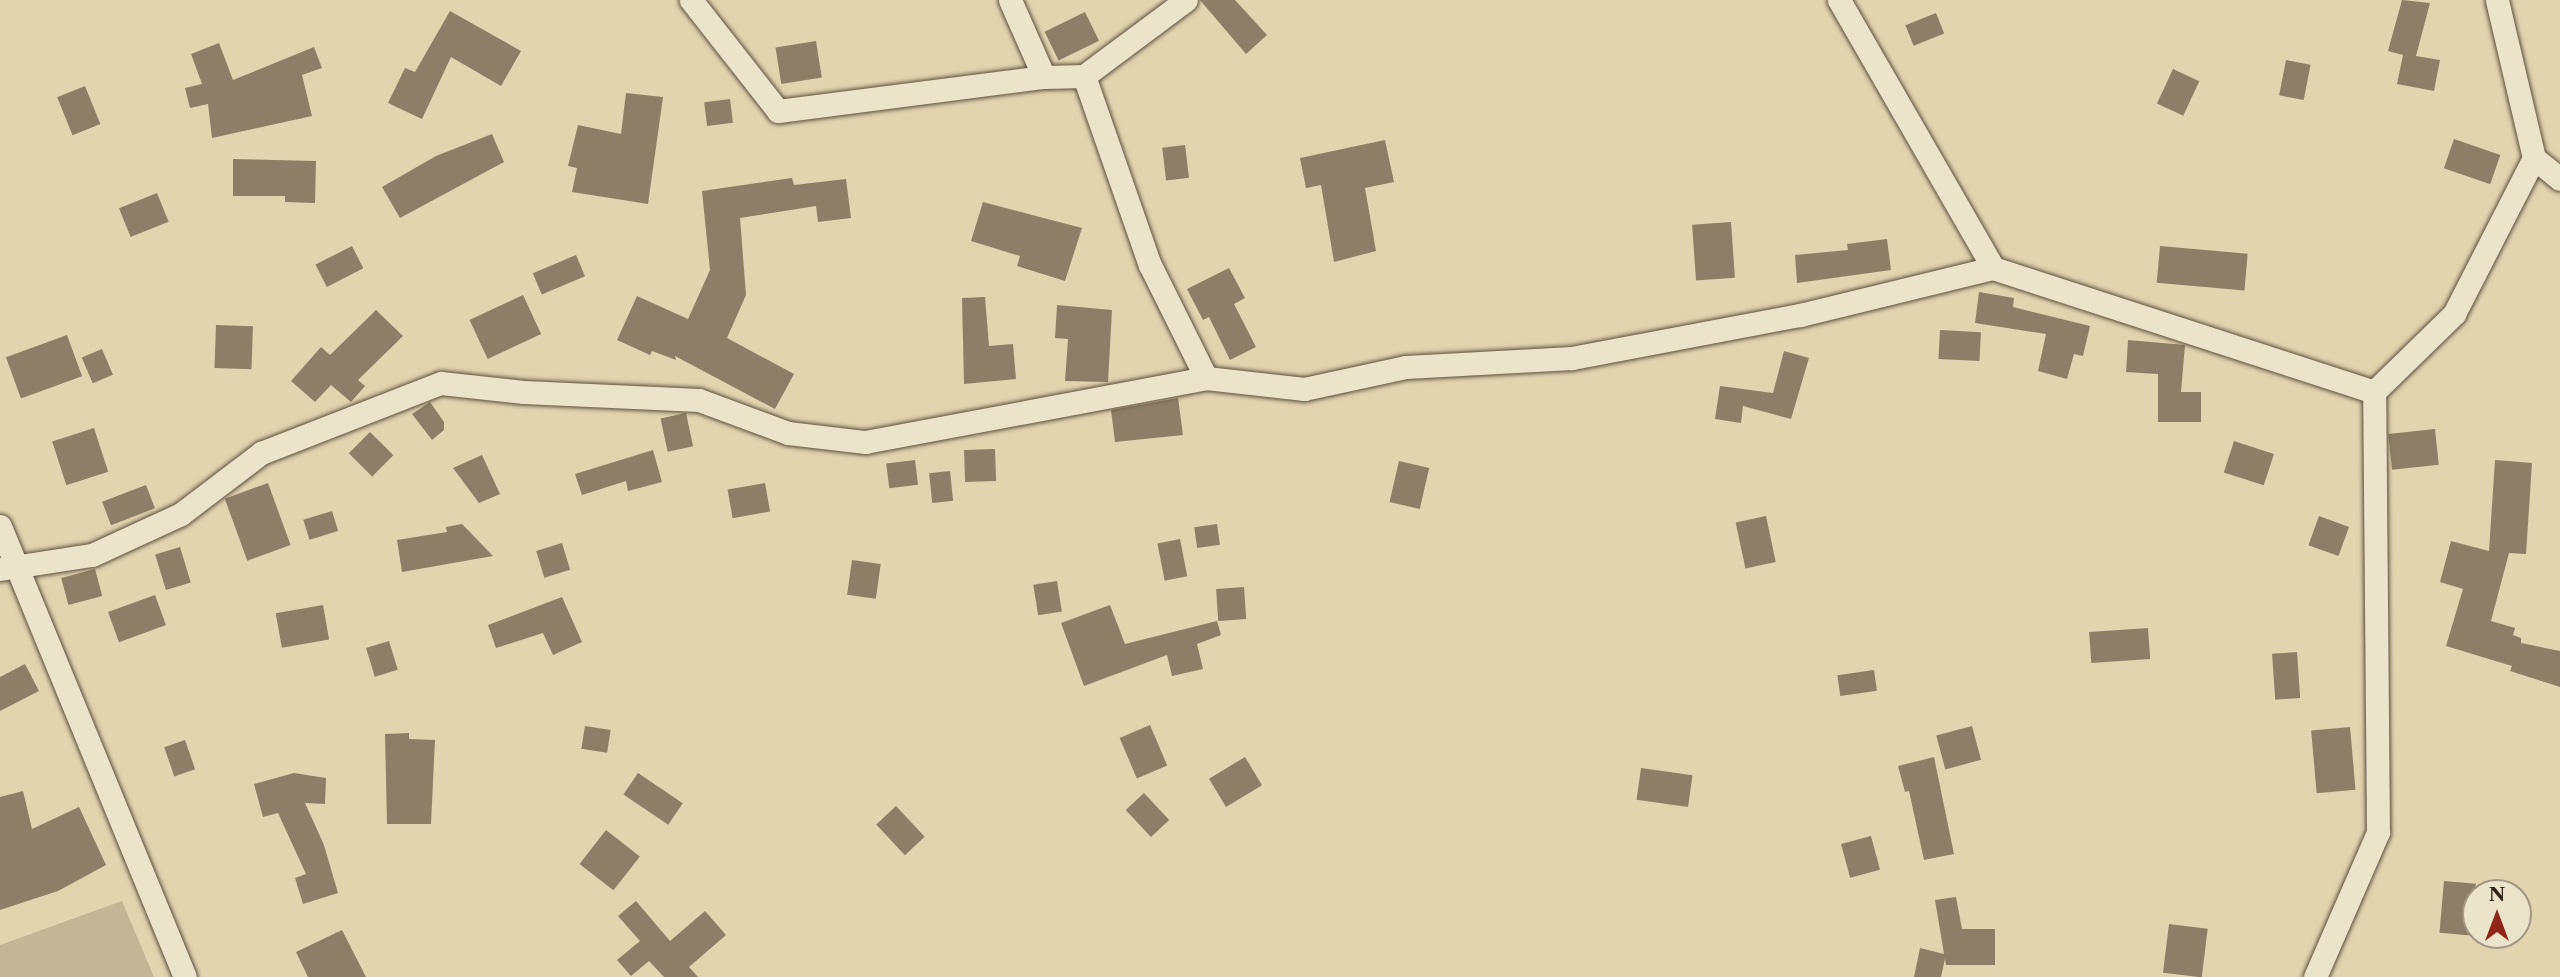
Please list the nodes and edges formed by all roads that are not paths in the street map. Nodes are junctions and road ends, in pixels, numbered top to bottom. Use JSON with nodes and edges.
{"nodes":[{"id":1,"x":691,"y":0,"type":"edge"},
{"id":2,"x":1010,"y":0,"type":"edge"},
{"id":3,"x":1186,"y":0,"type":"edge"},
{"id":4,"x":1839,"y":0,"type":"edge"},
{"id":5,"x":2497,"y":0,"type":"edge"},
{"id":6,"x":1044,"y":76,"type":"junction"},
{"id":7,"x":1084,"y":76,"type":"junction"},
{"id":8,"x":2534,"y":158,"type":"junction"},
{"id":9,"x":2560,"y":179,"type":"edge"},
{"id":10,"x":1993,"y":268,"type":"junction"},
{"id":11,"x":1206,"y":378,"type":"junction"},
{"id":12,"x":2374,"y":392,"type":"junction"},
{"id":13,"x":0,"y":526,"type":"edge"},
{"id":14,"x":8,"y":567,"type":"edge"},
{"id":15,"x":185,"y":977,"type":"edge"},
{"id":16,"x":2315,"y":977,"type":"edge"}],
"edges":[{"from":1,"to":6,"type":"street"},
{"from":2,"to":6,"type":"street"},
{"from":3,"to":7,"type":"street"},
{"from":4,"to":10,"type":"street"},
{"from":5,"to":8,"type":"street"},
{"from":6,"to":7,"type":"street"},
{"from":7,"to":11,"type":"street"},
{"from":8,"to":9,"type":"street"},
{"from":8,"to":12,"type":"street"},
{"from":10,"to":11,"type":"street"},
{"from":10,"to":12,"type":"street"},
{"from":11,"to":14,"type":"street"},
{"from":12,"to":16,"type":"street"},
{"from":13,"to":14,"type":"street"},
{"from":14,"to":15,"type":"street"}]}
